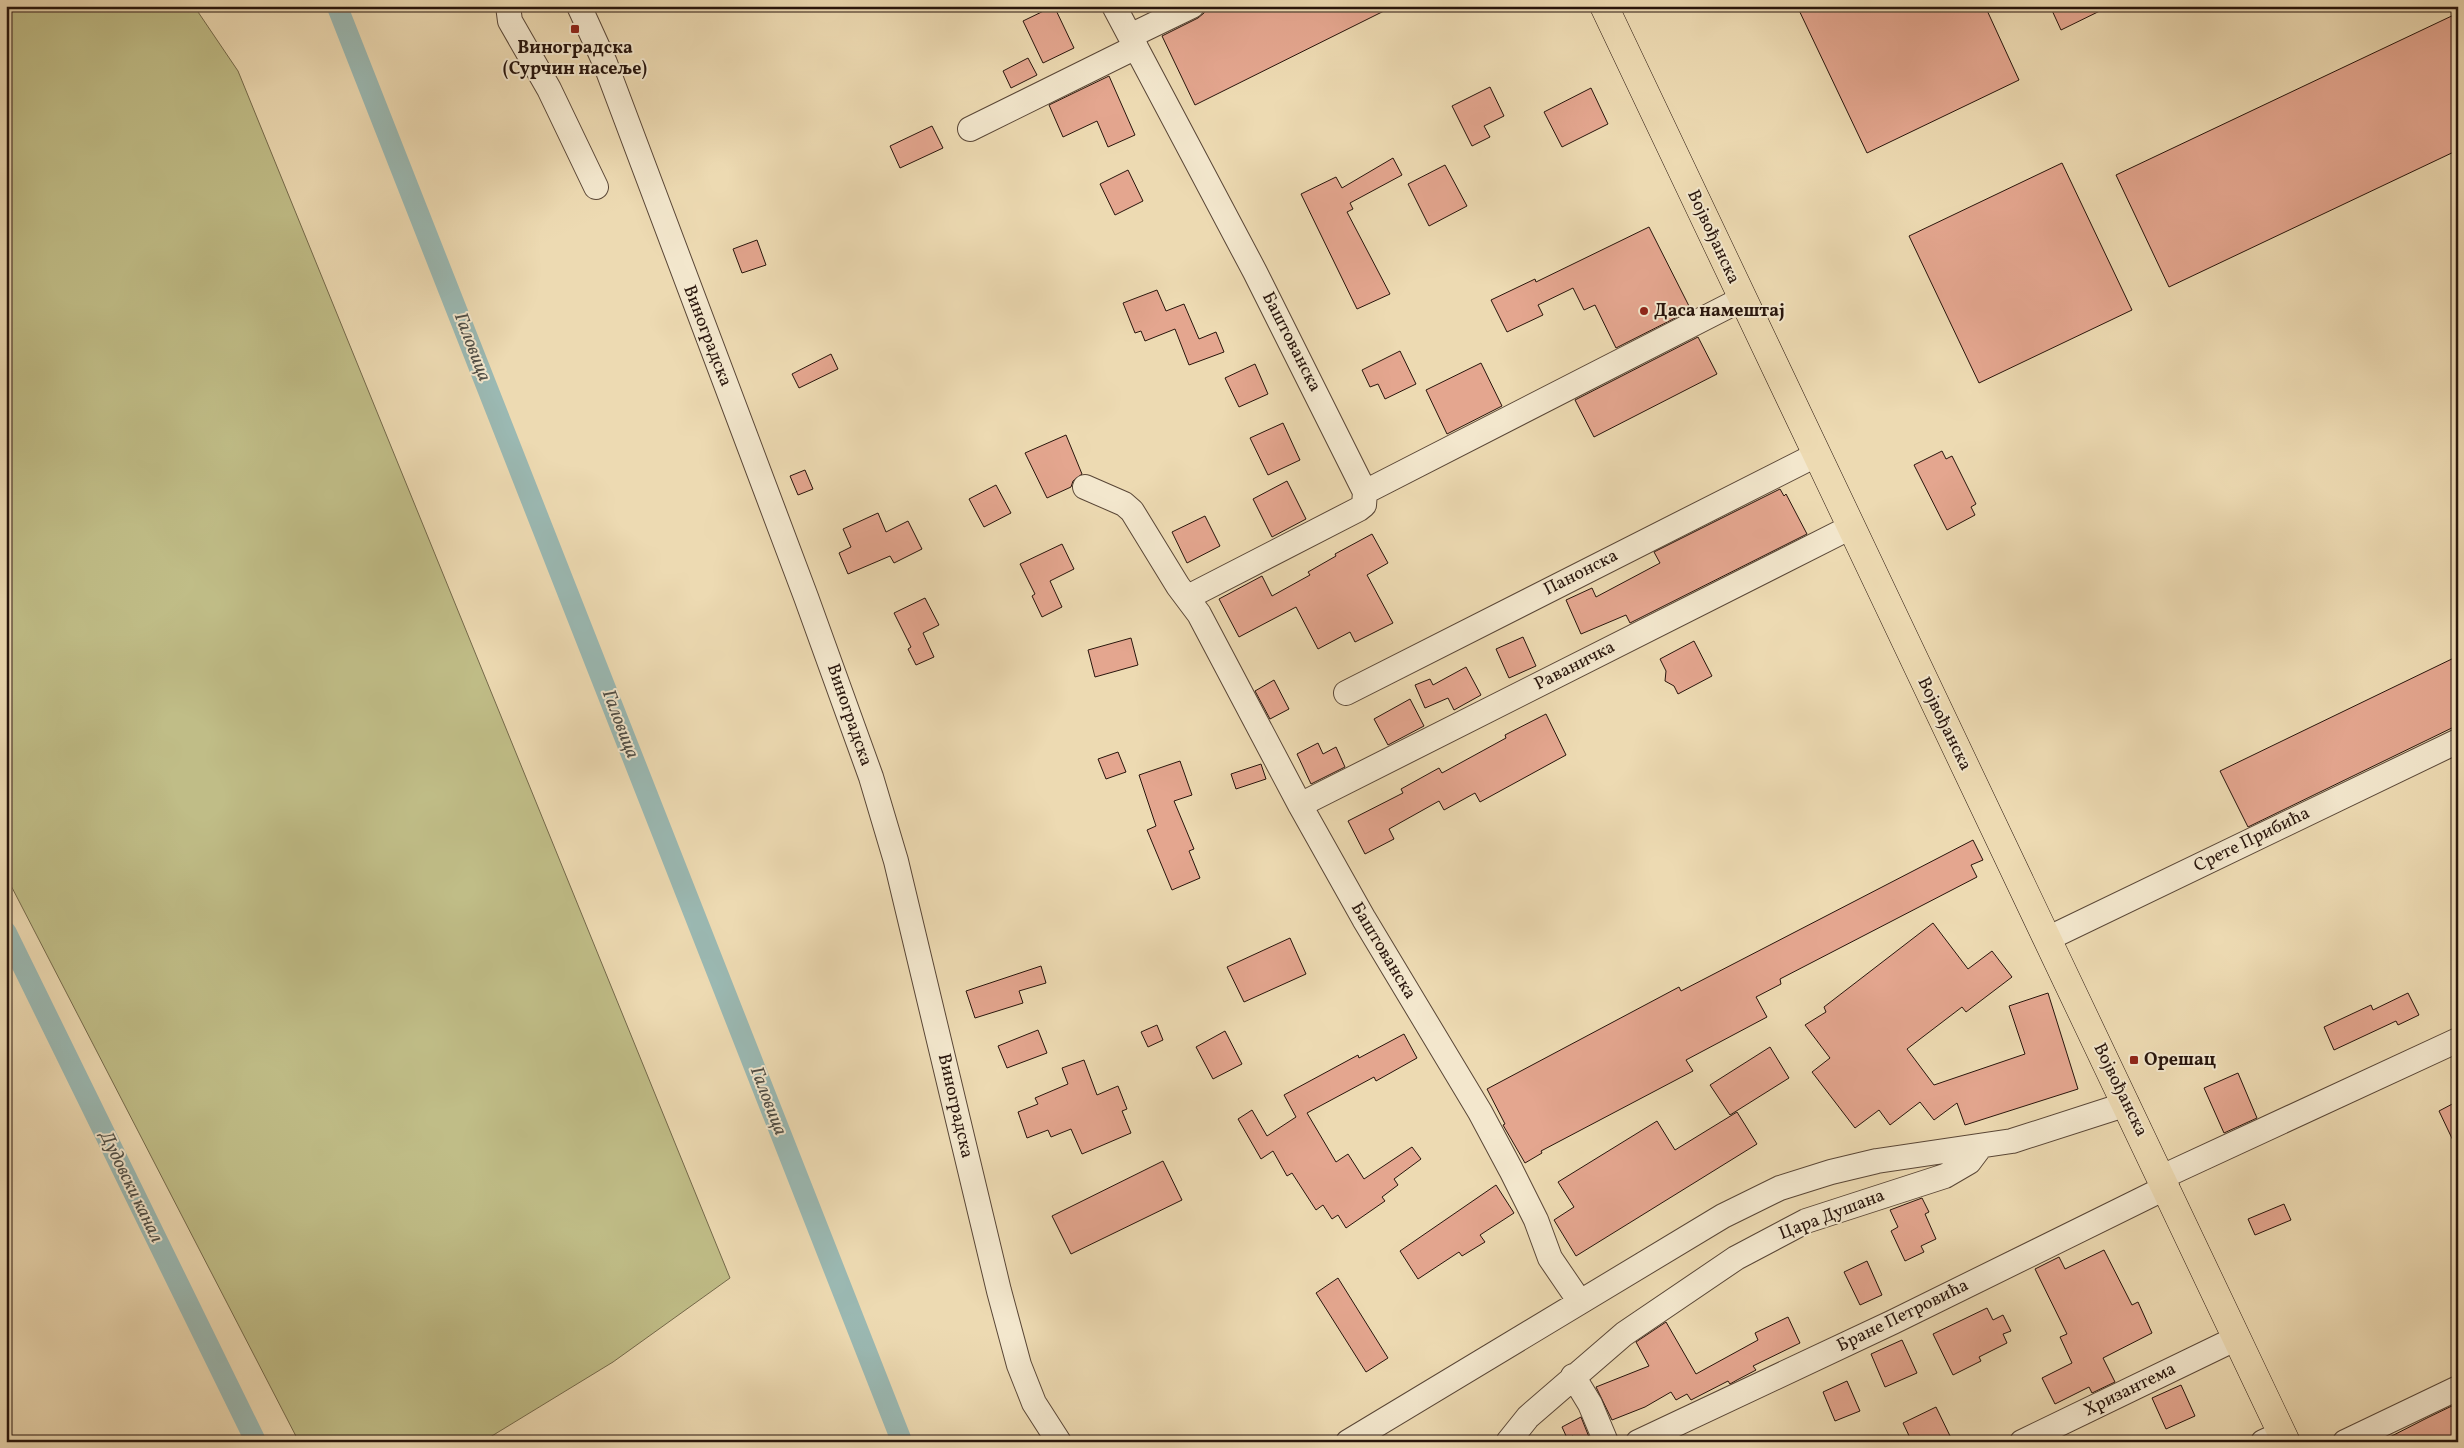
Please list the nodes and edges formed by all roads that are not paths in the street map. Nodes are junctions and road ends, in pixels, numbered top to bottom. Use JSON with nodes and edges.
{"nodes":[{"id":1,"x":508,"y":6,"type":"edge"},
{"id":2,"x":579,"y":6,"type":"edge"},
{"id":3,"x":1114,"y":6,"type":"edge"},
{"id":4,"x":1192,"y":6,"type":"edge"},
{"id":5,"x":1604,"y":6,"type":"edge"},
{"id":6,"x":1133,"y":41,"type":"junction"},
{"id":7,"x":970,"y":130,"type":"dead end"},
{"id":8,"x":596,"y":187,"type":"dead end"},
{"id":9,"x":1742,"y":299,"type":"junction"},
{"id":10,"x":1816,"y":455,"type":"junction"},
{"id":11,"x":1085,"y":487,"type":"dead end"},
{"id":12,"x":1365,"y":492,"type":"junction"},
{"id":13,"x":1851,"y":527,"type":"junction"},
{"id":14,"x":1188,"y":597,"type":"junction"},
{"id":15,"x":1346,"y":693,"type":"dead end"},
{"id":16,"x":2458,"y":742,"type":"edge"},
{"id":17,"x":1300,"y":805,"type":"junction"},
{"id":18,"x":2047,"y":939,"type":"junction"},
{"id":19,"x":2458,"y":1040,"type":"edge"},
{"id":20,"x":2127,"y":1104,"type":"junction"},
{"id":21,"x":1981,"y":1146,"type":"junction"},
{"id":22,"x":2164,"y":1182,"type":"junction"},
{"id":23,"x":1577,"y":1298,"type":"junction"},
{"id":24,"x":2237,"y":1338,"type":"junction"},
{"id":25,"x":1574,"y":1376,"type":"junction"},
{"id":26,"x":2458,"y":1388,"type":"edge"},
{"id":27,"x":2277,"y":1439,"type":"edge"},
{"id":28,"x":1059,"y":1442,"type":"edge"},
{"id":29,"x":1348,"y":1442,"type":"edge"},
{"id":30,"x":1508,"y":1442,"type":"edge"},
{"id":31,"x":1606,"y":1442,"type":"edge"},
{"id":32,"x":1638,"y":1442,"type":"edge"},
{"id":33,"x":2022,"y":1442,"type":"edge"},
{"id":34,"x":2345,"y":1442,"type":"edge"}],
"edges":[{"from":1,"to":8,"type":"street"},
{"from":2,"to":28,"type":"street","name":"Виноградска"},
{"from":3,"to":6,"type":"street","name":"Баштованска"},
{"from":4,"to":6,"type":"street"},
{"from":5,"to":9,"type":"main road","name":"Војвођанска"},
{"from":6,"to":7,"type":"street"},
{"from":6,"to":12,"type":"street","name":"Баштованска"},
{"from":9,"to":10,"type":"main road","name":"Војвођанска"},
{"from":9,"to":12,"type":"street"},
{"from":10,"to":13,"type":"main road","name":"Војвођанска"},
{"from":10,"to":15,"type":"street","name":"Панонска"},
{"from":11,"to":14,"type":"street","name":"Баштованска"},
{"from":12,"to":14,"type":"street"},
{"from":13,"to":17,"type":"street","name":"Раваничка"},
{"from":13,"to":18,"type":"main road","name":"Војвођанска"},
{"from":14,"to":17,"type":"street","name":"Баштованска"},
{"from":16,"to":18,"type":"street","name":"Срете Прибића"},
{"from":17,"to":23,"type":"street","name":"Баштованска"},
{"from":18,"to":20,"type":"main road","name":"Војвођанска"},
{"from":19,"to":22,"type":"street","name":"Бране Петровића"},
{"from":20,"to":21,"type":"street"},
{"from":20,"to":22,"type":"main road","name":"Војвођанска"},
{"from":21,"to":23,"type":"street"},
{"from":21,"to":25,"type":"street","name":"Цара Душана"},
{"from":22,"to":24,"type":"main road","name":"Војвођанска"},
{"from":22,"to":32,"type":"street","name":"Бране Петровића"},
{"from":23,"to":29,"type":"street"},
{"from":24,"to":27,"type":"main road","name":"Војвођанска"},
{"from":24,"to":33,"type":"street","name":"Хризантема"},
{"from":25,"to":30,"type":"street"},
{"from":25,"to":31,"type":"street"},
{"from":26,"to":34,"type":"street"}]}
